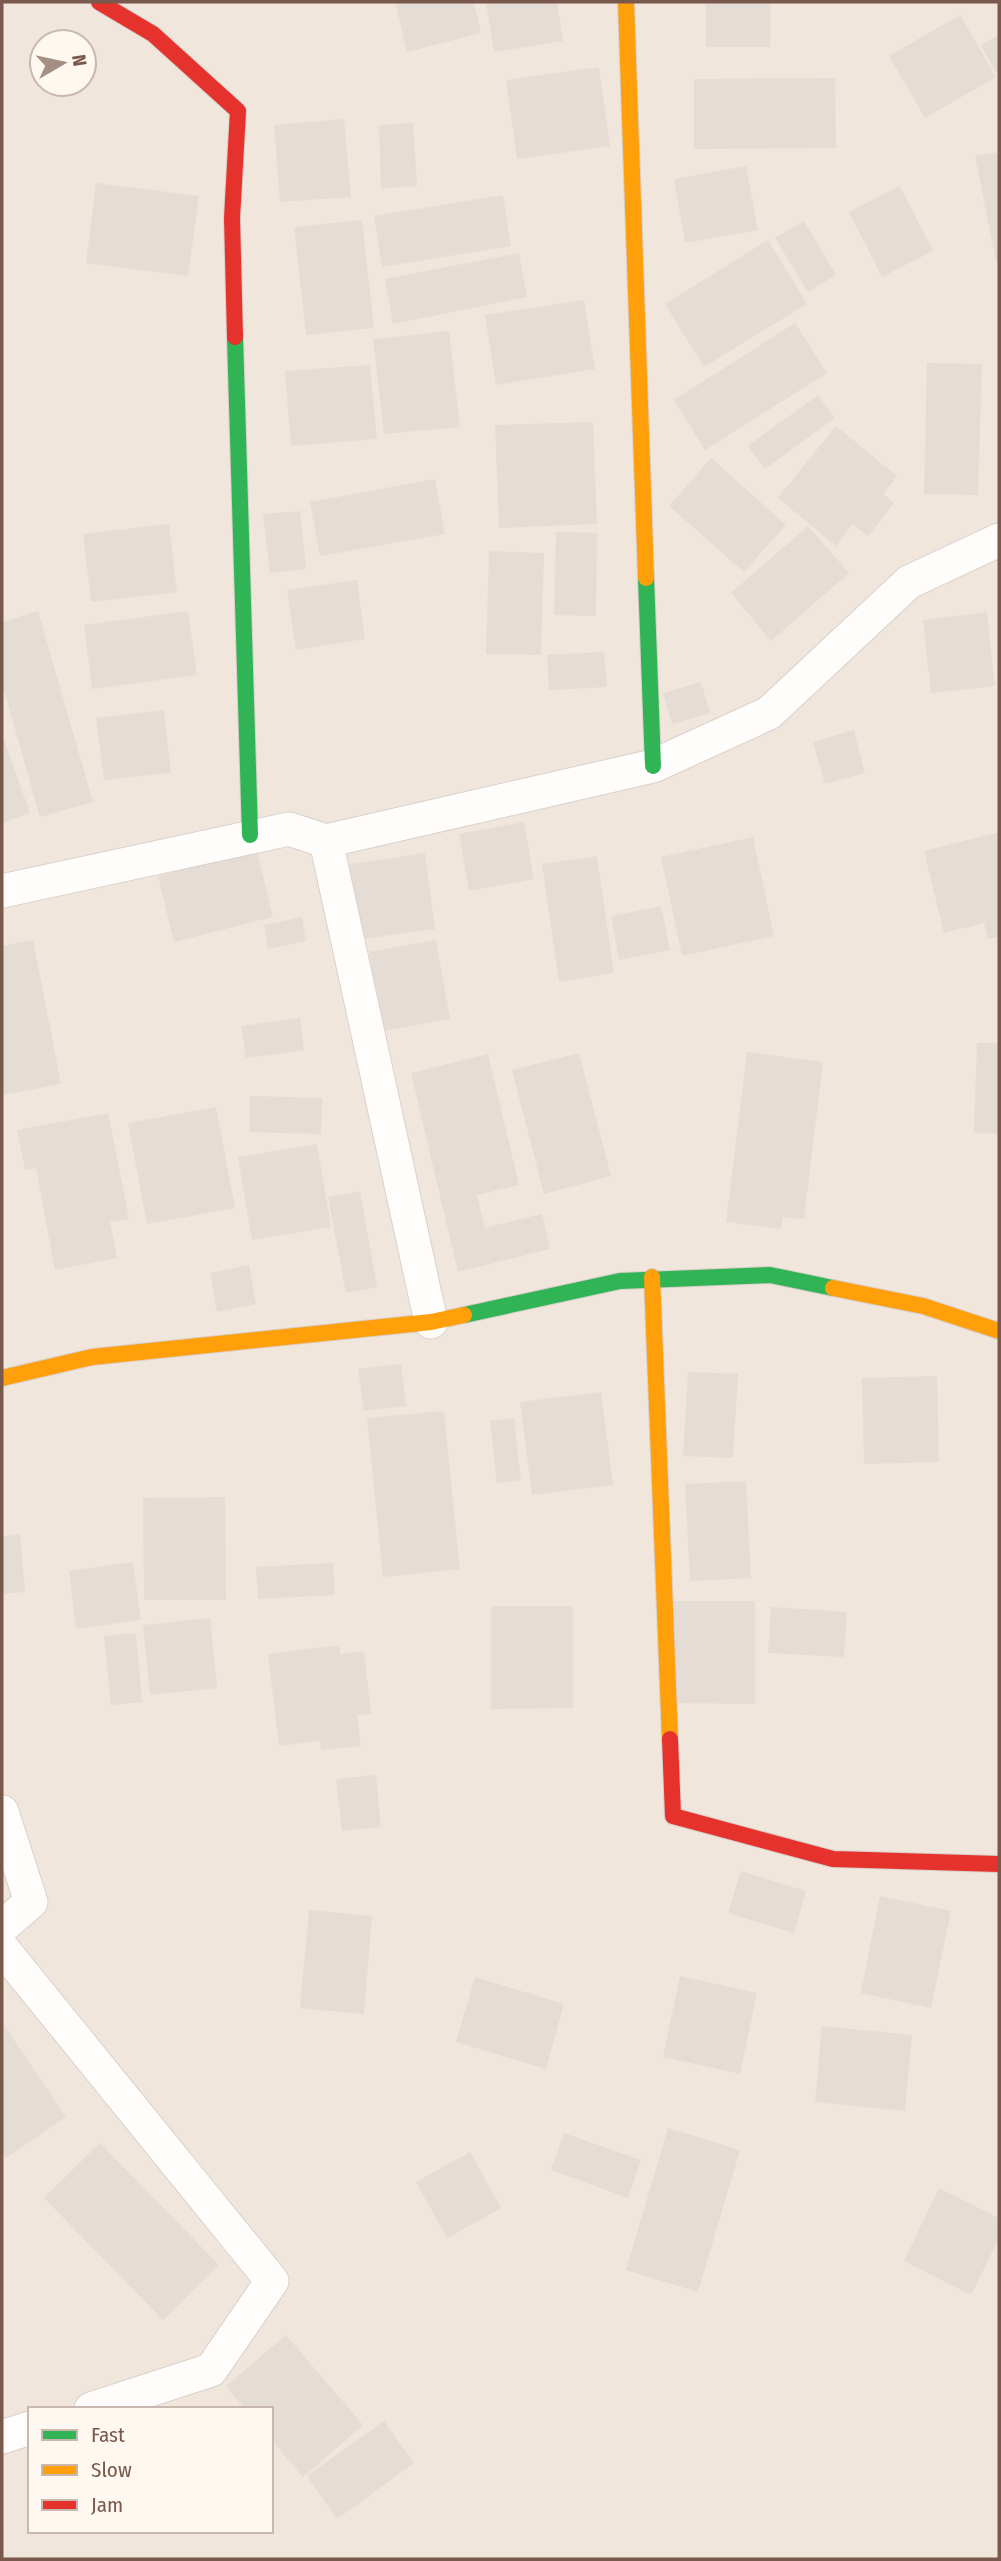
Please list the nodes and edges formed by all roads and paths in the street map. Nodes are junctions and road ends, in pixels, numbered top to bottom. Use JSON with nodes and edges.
{"nodes":[{"id":1,"x":99,"y":2,"type":"edge"},
{"id":2,"x":626,"y":2,"type":"edge"},
{"id":3,"x":999,"y":540,"type":"edge"},
{"id":4,"x":653,"y":766,"type":"junction"},
{"id":5,"x":250,"y":835,"type":"junction"},
{"id":6,"x":326,"y":841,"type":"junction"},
{"id":7,"x":2,"y":891,"type":"edge"},
{"id":8,"x":652,"y":1277,"type":"junction"},
{"id":9,"x":431,"y":1322,"type":"junction"},
{"id":10,"x":999,"y":1331,"type":"edge"},
{"id":11,"x":2,"y":1378,"type":"edge"},
{"id":12,"x":2,"y":1812,"type":"edge"},
{"id":13,"x":999,"y":1864,"type":"edge"},
{"id":14,"x":2,"y":1927,"type":"edge"},
{"id":15,"x":2,"y":1948,"type":"edge"},
{"id":16,"x":97,"y":2407,"type":"edge"},
{"id":17,"x":28,"y":2429,"type":"edge"},
{"id":18,"x":2,"y":2437,"type":"edge"}],
"edges":[{"from":1,"to":5,"type":"street"},
{"from":2,"to":4,"type":"street"},
{"from":3,"to":4,"type":"street"},
{"from":4,"to":6,"type":"street"},
{"from":5,"to":6,"type":"street"},
{"from":5,"to":7,"type":"street"},
{"from":6,"to":9,"type":"street"},
{"from":8,"to":9,"type":"street"},
{"from":8,"to":10,"type":"street"},
{"from":8,"to":13,"type":"street"},
{"from":9,"to":11,"type":"street"},
{"from":12,"to":14,"type":"street"},
{"from":15,"to":16,"type":"street"},
{"from":17,"to":18,"type":"street"}]}
